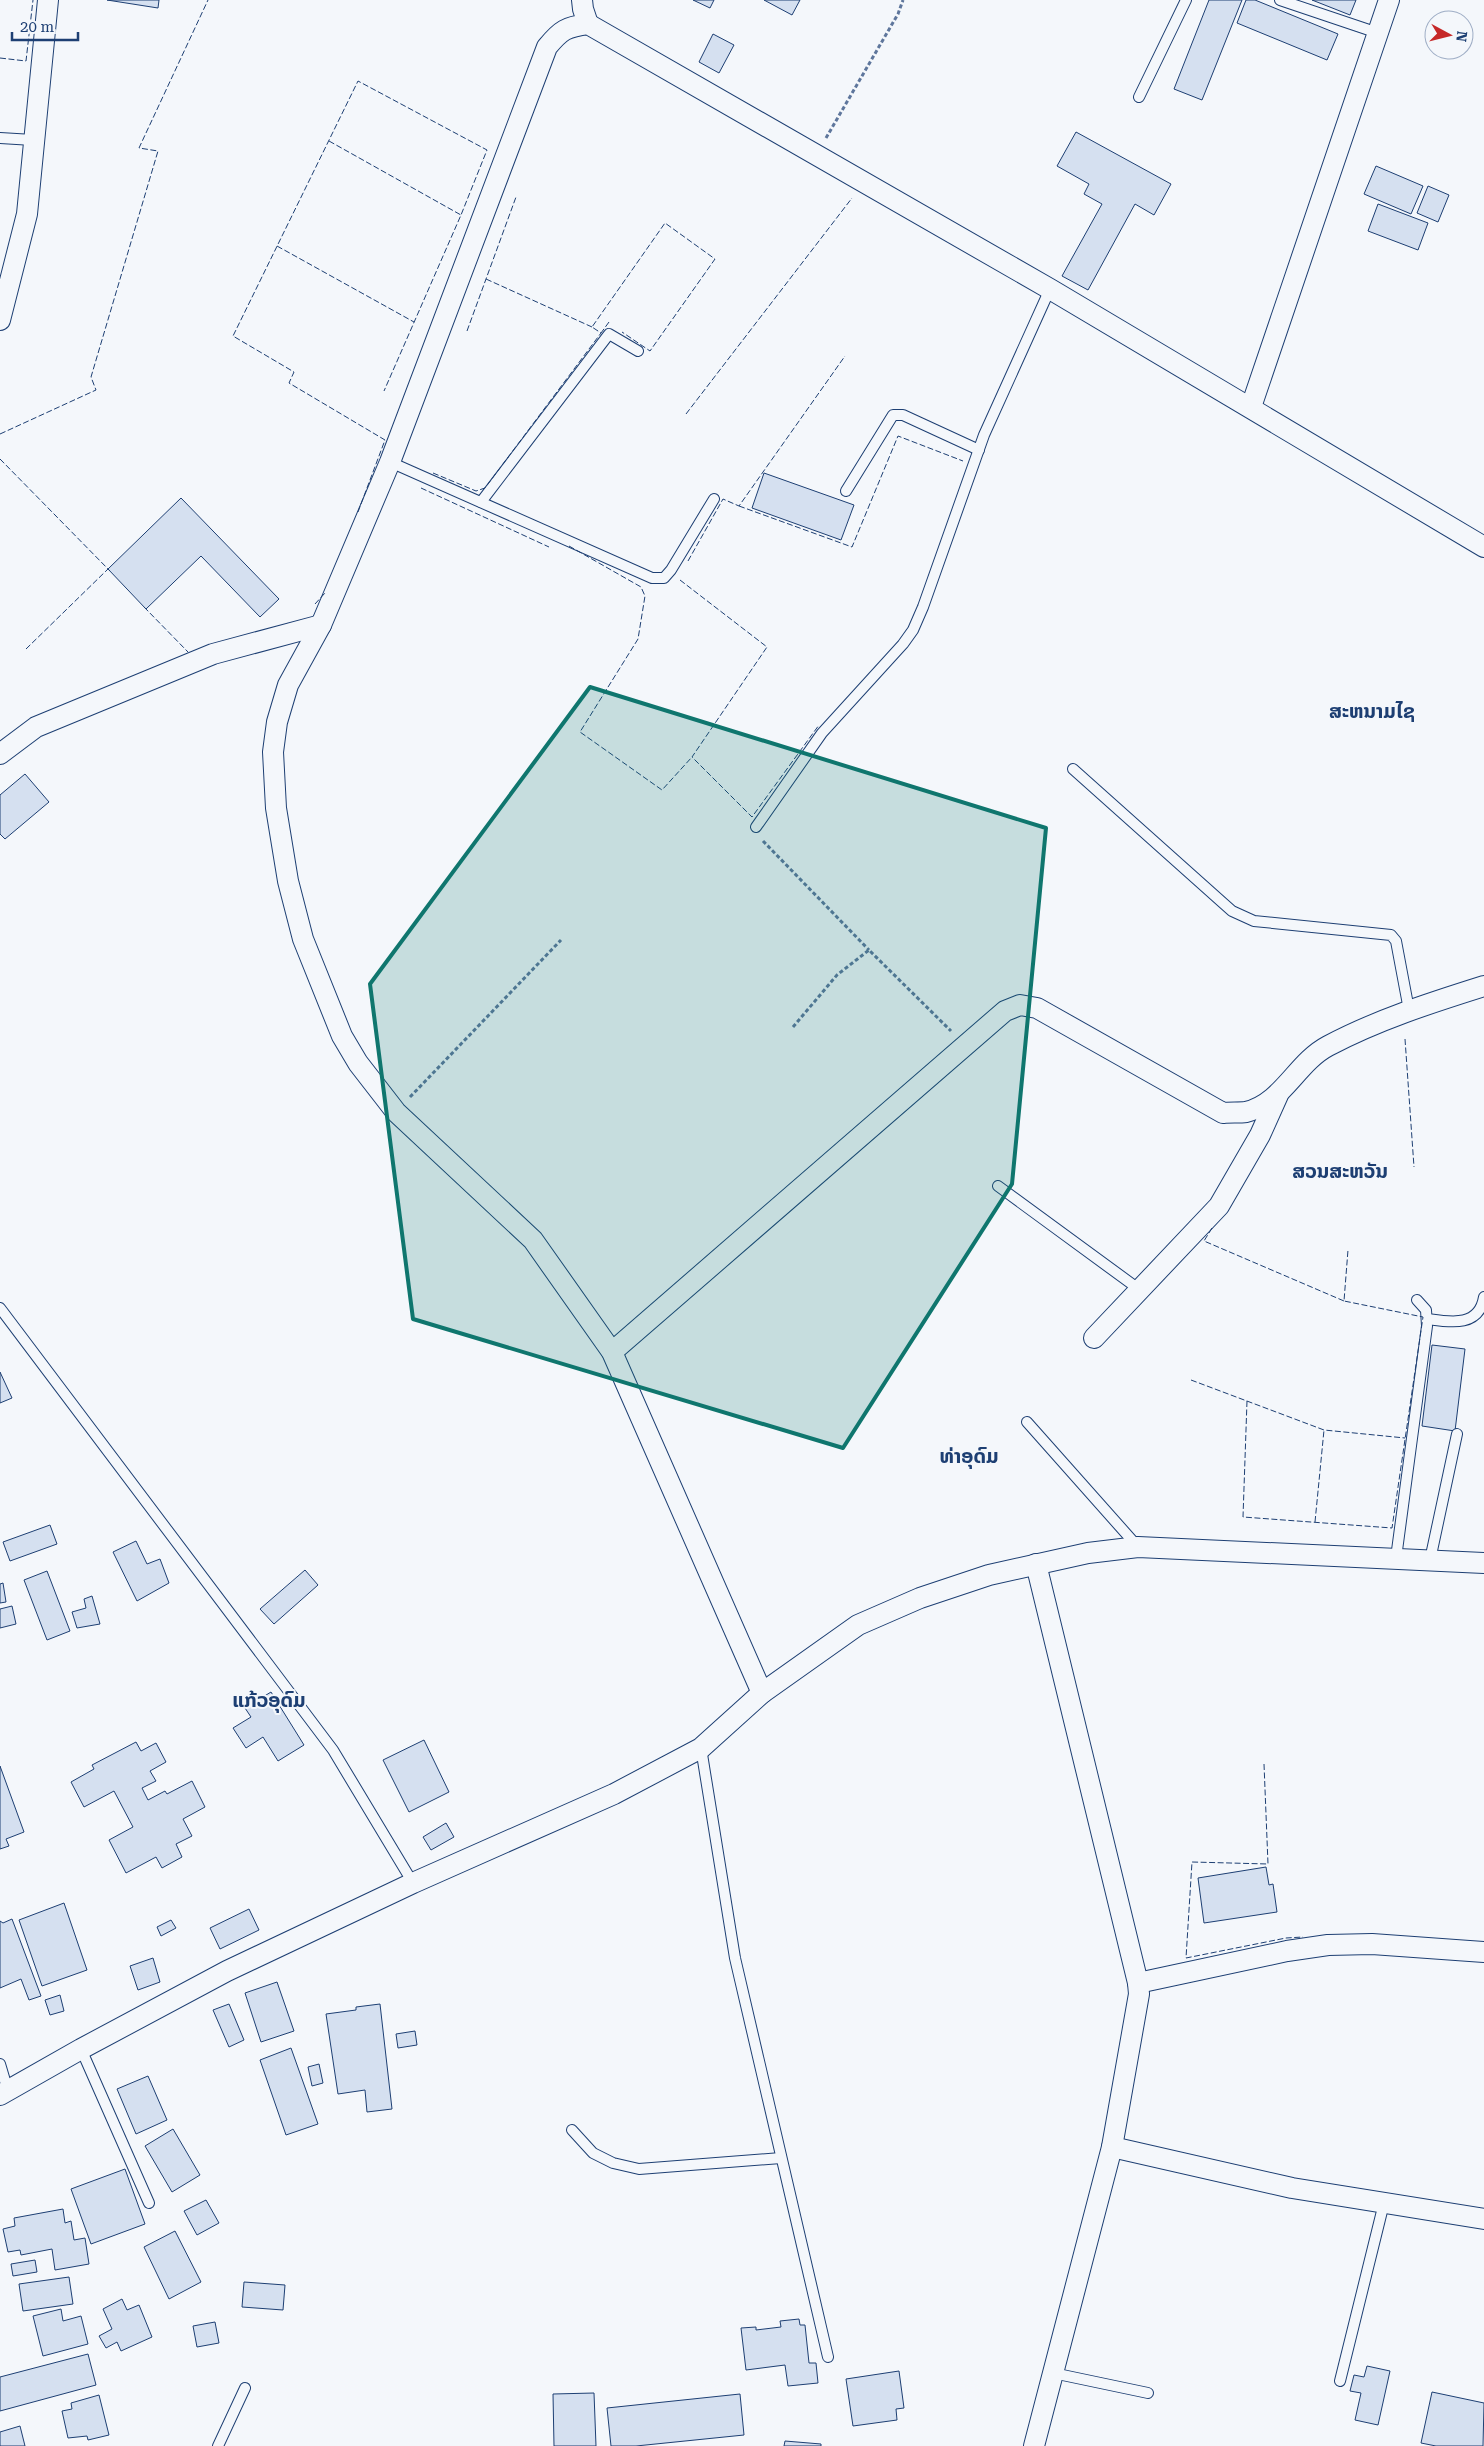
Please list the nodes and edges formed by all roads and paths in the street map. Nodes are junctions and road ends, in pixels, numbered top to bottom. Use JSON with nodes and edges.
{"nodes":[{"id":1,"x":48,"y":0,"type":"edge"},
{"id":2,"x":582,"y":0,"type":"edge"},
{"id":3,"x":904,"y":0,"type":"edge"},
{"id":4,"x":1186,"y":0,"type":"edge"},
{"id":5,"x":1280,"y":0,"type":"edge"},
{"id":6,"x":1389,"y":0,"type":"edge"},
{"id":7,"x":588,"y":24,"type":"junction"},
{"id":8,"x":1378,"y":33,"type":"junction"},
{"id":9,"x":1139,"y":97,"type":"dead end"},
{"id":10,"x":0,"y":138,"type":"edge"},
{"id":11,"x":33,"y":140,"type":"junction"},
{"id":12,"x":815,"y":156,"type":"junction"},
{"id":13,"x":1050,"y":289,"type":"junction"},
{"id":14,"x":0,"y":320,"type":"edge"},
{"id":15,"x":638,"y":351,"type":"dead end"},
{"id":16,"x":1251,"y":408,"type":"junction"},
{"id":17,"x":979,"y":450,"type":"junction"},
{"id":18,"x":390,"y":462,"type":"junction"},
{"id":19,"x":846,"y":491,"type":"dead end"},
{"id":20,"x":714,"y":499,"type":"dead end"},
{"id":21,"x":481,"y":502,"type":"junction"},
{"id":22,"x":1484,"y":547,"type":"edge"},
{"id":23,"x":321,"y":625,"type":"junction"},
{"id":24,"x":0,"y":754,"type":"edge"},
{"id":25,"x":1073,"y":769,"type":"dead end"},
{"id":26,"x":756,"y":827,"type":"joint"},
{"id":27,"x":561,"y":940,"type":"dead end"},
{"id":28,"x":868,"y":950,"type":"junction"},
{"id":29,"x":1484,"y":986,"type":"edge"},
{"id":30,"x":1408,"y":1010,"type":"junction"},
{"id":31,"x":793,"y":1027,"type":"dead end"},
{"id":32,"x":966,"y":1045,"type":"junction"},
{"id":33,"x":1278,"y":1095,"type":"junction"},
{"id":34,"x":396,"y":1112,"type":"junction"},
{"id":35,"x":998,"y":1186,"type":"dead end"},
{"id":36,"x":1140,"y":1290,"type":"junction"},
{"id":37,"x":1484,"y":1298,"type":"edge"},
{"id":38,"x":1417,"y":1300,"type":"dead end"},
{"id":39,"x":0,"y":1308,"type":"edge"},
{"id":40,"x":1428,"y":1319,"type":"junction"},
{"id":41,"x":1094,"y":1338,"type":"dead end"},
{"id":42,"x":612,"y":1352,"type":"junction"},
{"id":43,"x":1027,"y":1422,"type":"dead end"},
{"id":44,"x":1457,"y":1434,"type":"dead end"},
{"id":45,"x":1138,"y":1547,"type":"junction"},
{"id":46,"x":1396,"y":1558,"type":"junction"},
{"id":47,"x":1430,"y":1560,"type":"junction"},
{"id":48,"x":1484,"y":1563,"type":"edge"},
{"id":49,"x":1036,"y":1564,"type":"junction"},
{"id":50,"x":762,"y":1693,"type":"junction"},
{"id":51,"x":701,"y":1748,"type":"junction"},
{"id":52,"x":413,"y":1883,"type":"junction"},
{"id":53,"x":1484,"y":1952,"type":"edge"},
{"id":54,"x":1138,"y":1983,"type":"junction"},
{"id":55,"x":81,"y":2049,"type":"junction"},
{"id":56,"x":0,"y":2064,"type":"edge"},
{"id":57,"x":4,"y":2093,"type":"edge"},
{"id":58,"x":572,"y":2130,"type":"dead end"},
{"id":59,"x":1112,"y":2147,"type":"junction"},
{"id":60,"x":780,"y":2158,"type":"junction"},
{"id":61,"x":148,"y":2203,"type":"dead end"},
{"id":62,"x":1384,"y":2203,"type":"junction"},
{"id":63,"x":1484,"y":2219,"type":"edge"},
{"id":64,"x":828,"y":2357,"type":"dead end"},
{"id":65,"x":1053,"y":2373,"type":"junction"},
{"id":66,"x":1340,"y":2381,"type":"dead end"},
{"id":67,"x":245,"y":2388,"type":"dead end"},
{"id":68,"x":1148,"y":2393,"type":"dead end"},
{"id":69,"x":218,"y":2446,"type":"edge"},
{"id":70,"x":1034,"y":2446,"type":"edge"}],
"edges":[{"from":1,"to":11,"type":"street"},
{"from":2,"to":7,"type":"street"},
{"from":3,"to":12,"type":"path"},
{"from":4,"to":9,"type":"lane"},
{"from":5,"to":8,"type":"lane"},
{"from":6,"to":8,"type":"street"},
{"from":7,"to":12,"type":"street"},
{"from":7,"to":18,"type":"street"},
{"from":8,"to":16,"type":"street"},
{"from":10,"to":11,"type":"lane"},
{"from":11,"to":14,"type":"street"},
{"from":12,"to":13,"type":"street"},
{"from":13,"to":16,"type":"street"},
{"from":13,"to":17,"type":"lane"},
{"from":15,"to":21,"type":"lane"},
{"from":16,"to":22,"type":"street"},
{"from":17,"to":19,"type":"lane"},
{"from":17,"to":26,"type":"lane"},
{"from":18,"to":21,"type":"lane"},
{"from":18,"to":23,"type":"street"},
{"from":20,"to":21,"type":"lane"},
{"from":23,"to":24,"type":"street"},
{"from":23,"to":34,"type":"street"},
{"from":25,"to":30,"type":"lane"},
{"from":26,"to":28,"type":"path"},
{"from":27,"to":34,"type":"path"},
{"from":28,"to":31,"type":"path"},
{"from":28,"to":32,"type":"path"},
{"from":29,"to":30,"type":"street"},
{"from":30,"to":33,"type":"street"},
{"from":32,"to":33,"type":"street"},
{"from":32,"to":42,"type":"street"},
{"from":33,"to":36,"type":"street"},
{"from":34,"to":42,"type":"street"},
{"from":35,"to":36,"type":"lane"},
{"from":36,"to":41,"type":"street"},
{"from":37,"to":40,"type":"lane"},
{"from":38,"to":40,"type":"lane"},
{"from":39,"to":52,"type":"lane"},
{"from":40,"to":46,"type":"lane"},
{"from":42,"to":50,"type":"street"},
{"from":43,"to":45,"type":"lane"},
{"from":44,"to":47,"type":"lane"},
{"from":45,"to":46,"type":"street"},
{"from":45,"to":49,"type":"street"},
{"from":46,"to":47,"type":"street"},
{"from":47,"to":48,"type":"street"},
{"from":49,"to":50,"type":"street"},
{"from":49,"to":54,"type":"street"},
{"from":50,"to":51,"type":"street"},
{"from":51,"to":52,"type":"street"},
{"from":51,"to":60,"type":"lane"},
{"from":52,"to":55,"type":"street"},
{"from":53,"to":54,"type":"street"},
{"from":54,"to":59,"type":"street"},
{"from":55,"to":57,"type":"street"},
{"from":55,"to":61,"type":"lane"},
{"from":56,"to":57,"type":"lane"},
{"from":58,"to":60,"type":"lane"},
{"from":59,"to":62,"type":"street"},
{"from":59,"to":65,"type":"street"},
{"from":60,"to":64,"type":"lane"},
{"from":62,"to":63,"type":"street"},
{"from":62,"to":66,"type":"lane"},
{"from":65,"to":68,"type":"lane"},
{"from":65,"to":70,"type":"street"},
{"from":67,"to":69,"type":"lane"}]}
